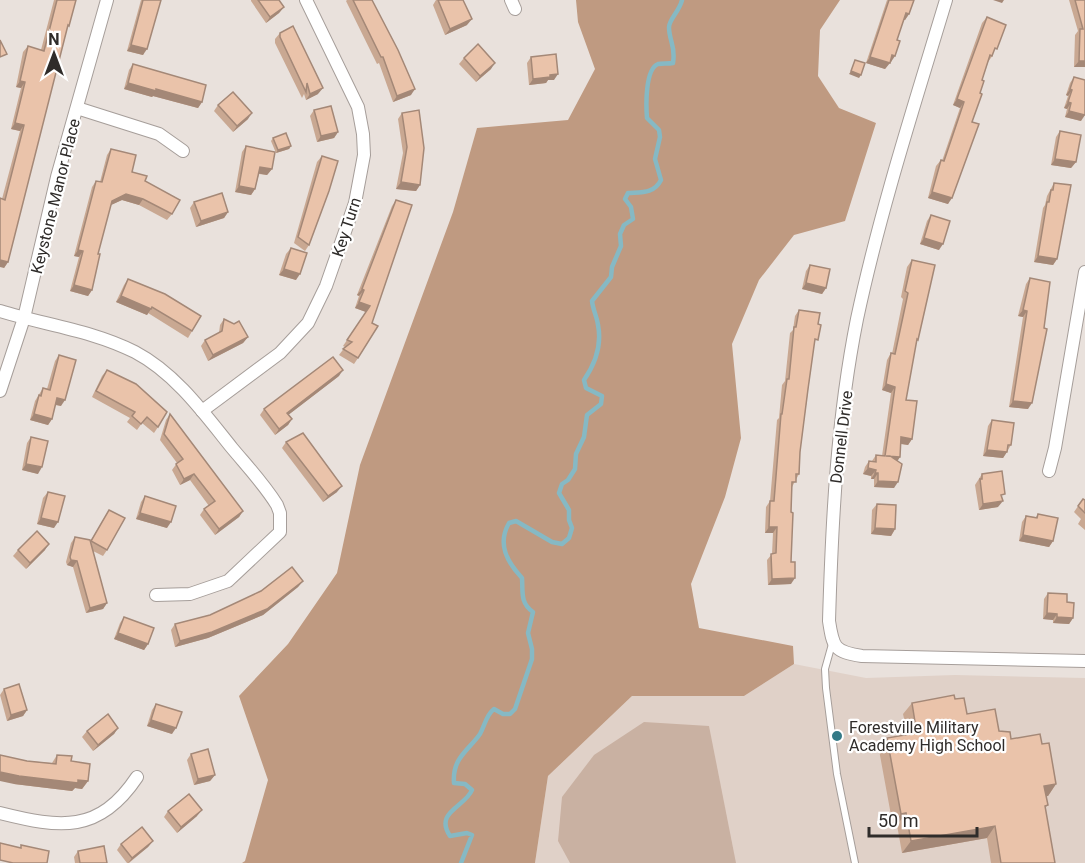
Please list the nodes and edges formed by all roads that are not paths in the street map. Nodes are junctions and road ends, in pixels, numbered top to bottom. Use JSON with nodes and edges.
{"nodes":[{"id":1,"x":106,"y":0,"type":"edge"},
{"id":2,"x":306,"y":0,"type":"edge"},
{"id":3,"x":946,"y":0,"type":"edge"},
{"id":4,"x":77,"y":108,"type":"junction"},
{"id":5,"x":183,"y":151,"type":"dead end"},
{"id":6,"x":1085,"y":272,"type":"edge"},
{"id":7,"x":0,"y":311,"type":"edge"},
{"id":8,"x":24,"y":318,"type":"junction"},
{"id":9,"x":0,"y":391,"type":"edge"},
{"id":10,"x":202,"y":411,"type":"junction"},
{"id":11,"x":1049,"y":471,"type":"dead end"},
{"id":12,"x":156,"y":595,"type":"dead end"},
{"id":13,"x":832,"y":643,"type":"junction"},
{"id":14,"x":1085,"y":661,"type":"edge"},
{"id":15,"x":136,"y":777,"type":"dead end"},
{"id":16,"x":0,"y":813,"type":"edge"},
{"id":17,"x":855,"y":863,"type":"edge"}],
"edges":[{"from":1,"to":4,"type":"street","name":"Keystone Manor Place"},
{"from":2,"to":10,"type":"street","name":"Key Turn"},
{"from":3,"to":13,"type":"street","name":"Donnell Drive"},
{"from":4,"to":5,"type":"street"},
{"from":4,"to":8,"type":"street","name":"Keystone Manor Place"},
{"from":6,"to":11,"type":"street"},
{"from":7,"to":8,"type":"street"},
{"from":8,"to":9,"type":"street","name":"Keystone Manor Place"},
{"from":8,"to":10,"type":"street"},
{"from":10,"to":12,"type":"street"},
{"from":13,"to":14,"type":"street"},
{"from":13,"to":17,"type":"lane"},
{"from":15,"to":16,"type":"street"}]}
